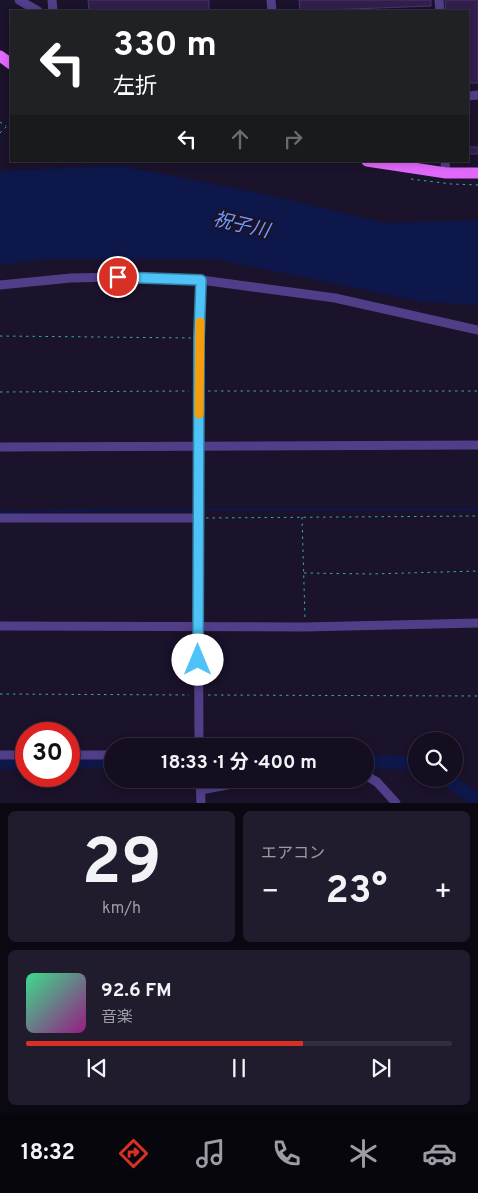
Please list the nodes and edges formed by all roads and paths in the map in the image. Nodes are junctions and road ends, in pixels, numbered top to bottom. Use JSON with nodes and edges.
{"nodes":[{"id":1,"x":19,"y":0,"type":"edge"},
{"id":2,"x":36,"y":10,"type":"edge"},
{"id":3,"x":0,"y":122,"type":"edge"},
{"id":4,"x":10,"y":123,"type":"edge"},
{"id":5,"x":6,"y":127,"type":"junction"},
{"id":6,"x":0,"y":133,"type":"edge"},
{"id":7,"x":380,"y":162,"type":"edge"},
{"id":8,"x":446,"y":167,"type":"edge"},
{"id":9,"x":478,"y":173,"type":"edge"},
{"id":10,"x":201,"y":280,"type":"junction"},
{"id":11,"x":0,"y":285,"type":"edge"},
{"id":12,"x":478,"y":330,"type":"edge"},
{"id":13,"x":0,"y":336,"type":"edge"},
{"id":14,"x":199,"y":338,"type":"junction"},
{"id":15,"x":199,"y":391,"type":"junction"},
{"id":16,"x":478,"y":391,"type":"edge"},
{"id":17,"x":0,"y":392,"type":"edge"},
{"id":18,"x":478,"y":445,"type":"edge"},
{"id":19,"x":199,"y":446,"type":"junction"},
{"id":20,"x":0,"y":447,"type":"edge"},
{"id":21,"x":478,"y":516,"type":"edge"},
{"id":22,"x":198,"y":517,"type":"junction"},
{"id":23,"x":302,"y":517,"type":"junction"},
{"id":24,"x":0,"y":518,"type":"edge"},
{"id":25,"x":478,"y":570,"type":"edge"},
{"id":26,"x":304,"y":573,"type":"junction"},
{"id":27,"x":478,"y":624,"type":"edge"},
{"id":28,"x":198,"y":625,"type":"junction"},
{"id":29,"x":0,"y":626,"type":"edge"},
{"id":30,"x":305,"y":627,"type":"junction"},
{"id":31,"x":0,"y":694,"type":"edge"},
{"id":32,"x":198,"y":696,"type":"junction"},
{"id":33,"x":478,"y":696,"type":"edge"},
{"id":34,"x":199,"y":738,"type":"edge"},
{"id":35,"x":0,"y":755,"type":"edge"},
{"id":36,"x":15,"y":755,"type":"edge"},
{"id":37,"x":80,"y":755,"type":"edge"},
{"id":38,"x":104,"y":755,"type":"edge"},
{"id":39,"x":374,"y":780,"type":"edge"},
{"id":40,"x":211,"y":788,"type":"edge"},
{"id":41,"x":201,"y":790,"type":"joint"},
{"id":42,"x":201,"y":803,"type":"edge"},
{"id":43,"x":396,"y":803,"type":"edge"}],
"edges":[{"from":1,"to":2,"type":"street"},
{"from":3,"to":5,"type":"path"},
{"from":4,"to":5,"type":"path"},
{"from":5,"to":6,"type":"path"},
{"from":7,"to":8,"type":"main road"},
{"from":8,"to":9,"type":"main road"},
{"from":10,"to":11,"type":"street"},
{"from":10,"to":12,"type":"street"},
{"from":10,"to":14,"type":"street"},
{"from":13,"to":14,"type":"path"},
{"from":14,"to":15,"type":"street"},
{"from":15,"to":16,"type":"path"},
{"from":15,"to":17,"type":"path"},
{"from":15,"to":19,"type":"street"},
{"from":18,"to":19,"type":"street"},
{"from":19,"to":20,"type":"street"},
{"from":19,"to":22,"type":"street"},
{"from":21,"to":23,"type":"path"},
{"from":22,"to":23,"type":"path"},
{"from":22,"to":24,"type":"street"},
{"from":22,"to":28,"type":"street"},
{"from":23,"to":26,"type":"path"},
{"from":25,"to":26,"type":"path"},
{"from":26,"to":30,"type":"path"},
{"from":27,"to":30,"type":"street"},
{"from":28,"to":29,"type":"street"},
{"from":28,"to":30,"type":"street"},
{"from":28,"to":32,"type":"street"},
{"from":31,"to":32,"type":"path"},
{"from":32,"to":33,"type":"path"},
{"from":32,"to":34,"type":"street"},
{"from":35,"to":36,"type":"street"},
{"from":37,"to":38,"type":"street"},
{"from":39,"to":43,"type":"street"},
{"from":40,"to":41,"type":"street"},
{"from":41,"to":42,"type":"street"}]}
